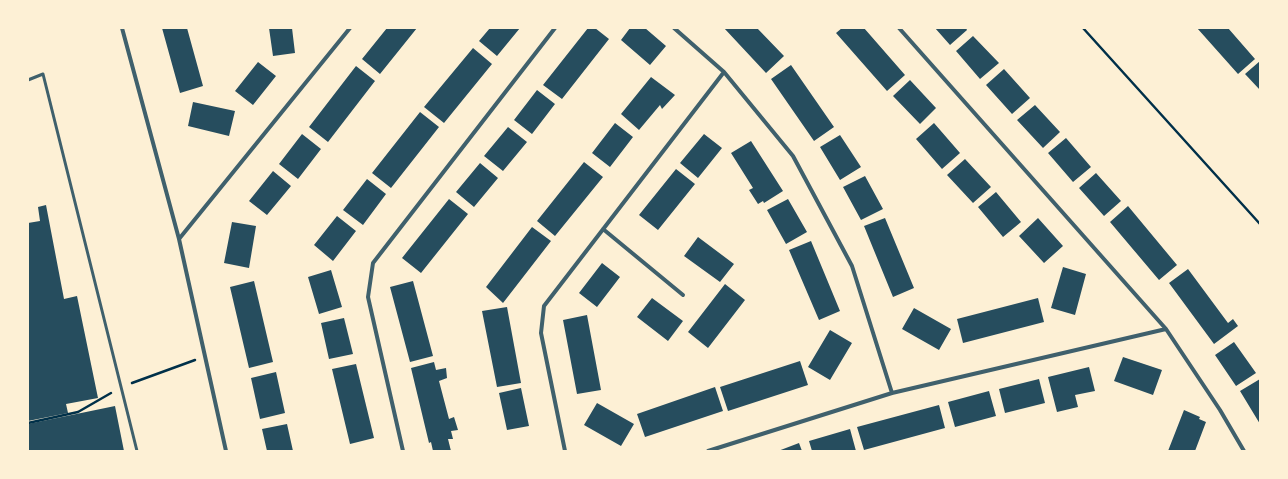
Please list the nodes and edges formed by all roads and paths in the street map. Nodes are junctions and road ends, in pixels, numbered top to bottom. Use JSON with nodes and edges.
{"nodes":[{"id":1,"x":122,"y":28,"type":"edge"},
{"id":2,"x":555,"y":28,"type":"edge"},
{"id":3,"x":674,"y":28,"type":"edge"},
{"id":4,"x":899,"y":28,"type":"edge"},
{"id":5,"x":1083,"y":28,"type":"edge"},
{"id":6,"x":348,"y":29,"type":"edge"},
{"id":7,"x":724,"y":72,"type":"junction"},
{"id":8,"x":28,"y":80,"type":"edge"},
{"id":9,"x":1260,"y":224,"type":"edge"},
{"id":10,"x":603,"y":229,"type":"junction"},
{"id":11,"x":179,"y":239,"type":"junction"},
{"id":12,"x":683,"y":295,"type":"dead end"},
{"id":13,"x":1166,"y":330,"type":"junction"},
{"id":14,"x":892,"y":393,"type":"junction"},
{"id":15,"x":137,"y":451,"type":"edge"},
{"id":16,"x":226,"y":451,"type":"edge"},
{"id":17,"x":403,"y":451,"type":"edge"},
{"id":18,"x":566,"y":451,"type":"edge"},
{"id":19,"x":708,"y":451,"type":"edge"},
{"id":20,"x":1244,"y":451,"type":"edge"}],
"edges":[{"from":1,"to":11,"type":"street"},
{"from":2,"to":17,"type":"street"},
{"from":3,"to":7,"type":"street"},
{"from":4,"to":13,"type":"street"},
{"from":5,"to":9,"type":"path"},
{"from":6,"to":11,"type":"street"},
{"from":7,"to":10,"type":"street"},
{"from":7,"to":14,"type":"street"},
{"from":8,"to":15,"type":"lane"},
{"from":10,"to":12,"type":"street"},
{"from":10,"to":18,"type":"street"},
{"from":11,"to":16,"type":"street"},
{"from":13,"to":14,"type":"street"},
{"from":13,"to":20,"type":"street"},
{"from":14,"to":19,"type":"street"}]}
